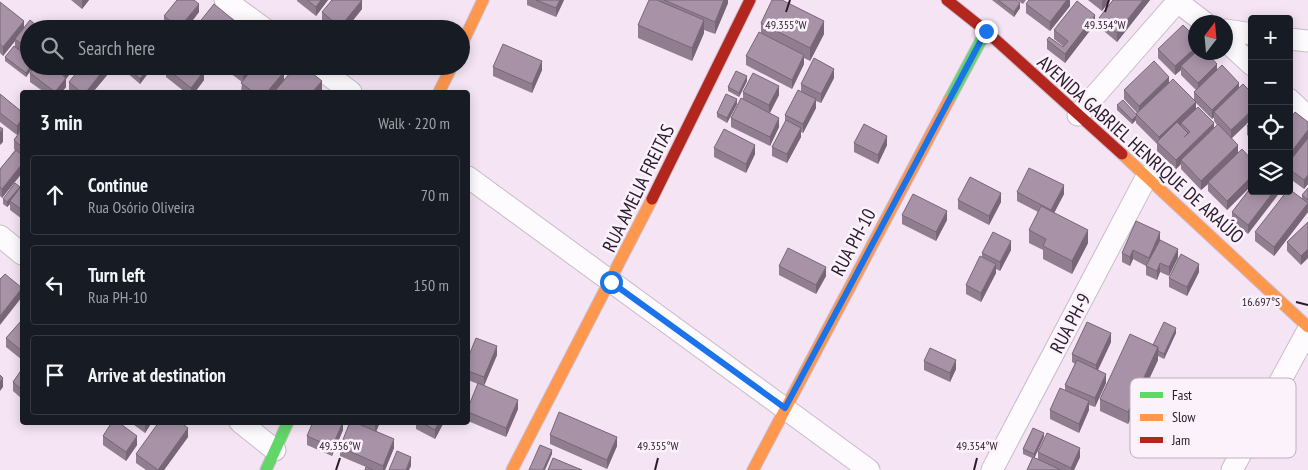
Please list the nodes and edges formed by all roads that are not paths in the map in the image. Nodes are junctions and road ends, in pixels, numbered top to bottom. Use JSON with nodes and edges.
{"nodes":[{"id":1,"x":226,"y":0,"type":"edge"},
{"id":2,"x":483,"y":0,"type":"edge"},
{"id":3,"x":750,"y":0,"type":"edge"},
{"id":4,"x":947,"y":0,"type":"edge"},
{"id":5,"x":1176,"y":1,"type":"edge"},
{"id":6,"x":1195,"y":15,"type":"edge"},
{"id":7,"x":253,"y":20,"type":"edge"},
{"id":8,"x":470,"y":27,"type":"edge"},
{"id":9,"x":986,"y":31,"type":"junction"},
{"id":10,"x":1233,"y":31,"type":"edge"},
{"id":11,"x":1248,"y":33,"type":"edge"},
{"id":12,"x":1293,"y":39,"type":"edge"},
{"id":13,"x":1308,"y":41,"type":"edge"},
{"id":14,"x":1233,"y":47,"type":"edge"},
{"id":15,"x":1248,"y":61,"type":"edge"},
{"id":16,"x":328,"y":75,"type":"edge"},
{"id":17,"x":448,"y":75,"type":"edge"},
{"id":18,"x":348,"y":90,"type":"edge"},
{"id":19,"x":440,"y":90,"type":"edge"},
{"id":20,"x":1293,"y":103,"type":"edge"},
{"id":21,"x":1078,"y":116,"type":"junction"},
{"id":22,"x":1308,"y":116,"type":"edge"},
{"id":23,"x":1147,"y":176,"type":"junction"},
{"id":24,"x":470,"y":178,"type":"edge"},
{"id":25,"x":0,"y":236,"type":"edge"},
{"id":26,"x":20,"y":252,"type":"edge"},
{"id":27,"x":611,"y":282,"type":"junction"},
{"id":28,"x":1308,"y":329,"type":"edge"},
{"id":29,"x":1282,"y":378,"type":"edge"},
{"id":30,"x":785,"y":408,"type":"junction"},
{"id":31,"x":244,"y":425,"type":"edge"},
{"id":32,"x":287,"y":425,"type":"edge"},
{"id":33,"x":275,"y":450,"type":"junction"},
{"id":34,"x":1238,"y":458,"type":"edge"},
{"id":35,"x":266,"y":470,"type":"edge"},
{"id":36,"x":512,"y":470,"type":"edge"},
{"id":37,"x":753,"y":470,"type":"edge"},
{"id":38,"x":869,"y":470,"type":"edge"},
{"id":39,"x":992,"y":470,"type":"edge"},
{"id":40,"x":1232,"y":470,"type":"edge"}],
"edges":[{"from":1,"to":7,"type":"street"},
{"from":2,"to":8,"type":"street"},
{"from":3,"to":27,"type":"street","name":"RUA AMELIA FREITAS"},
{"from":4,"to":9,"type":"street","name":"AVENIDA GABRIEL HENRIQUE DE ARAÚJO"},
{"from":5,"to":6,"type":"street"},
{"from":5,"to":21,"type":"street"},
{"from":9,"to":21,"type":"street","name":"AVENIDA GABRIEL HENRIQUE DE ARAÚJO"},
{"from":9,"to":30,"type":"street","name":"RUA PH-10"},
{"from":10,"to":11,"type":"street"},
{"from":12,"to":13,"type":"street"},
{"from":14,"to":15,"type":"street"},
{"from":16,"to":18,"type":"street"},
{"from":17,"to":19,"type":"street"},
{"from":20,"to":22,"type":"street"},
{"from":21,"to":23,"type":"street","name":"AVENIDA GABRIEL HENRIQUE DE ARAÚJO"},
{"from":23,"to":28,"type":"street","name":"AVENIDA GABRIEL HENRIQUE DE ARAÚJO"},
{"from":23,"to":39,"type":"street","name":"RUA PH-9"},
{"from":24,"to":27,"type":"street"},
{"from":25,"to":26,"type":"street"},
{"from":27,"to":30,"type":"street"},
{"from":27,"to":36,"type":"street","name":"RUA AMELIA FREITAS"},
{"from":28,"to":29,"type":"street"},
{"from":30,"to":37,"type":"street","name":"RUA PH-10"},
{"from":30,"to":38,"type":"street"},
{"from":31,"to":33,"type":"street"},
{"from":32,"to":33,"type":"street"},
{"from":33,"to":35,"type":"street"},
{"from":34,"to":40,"type":"street"}]}
